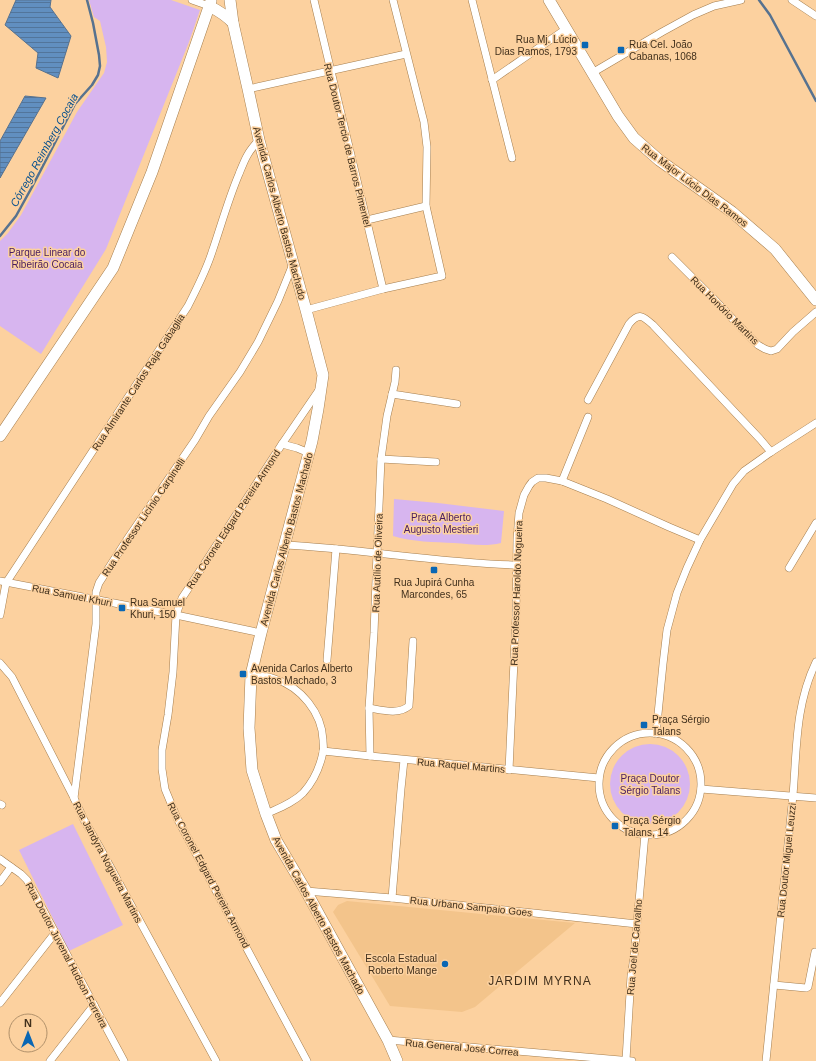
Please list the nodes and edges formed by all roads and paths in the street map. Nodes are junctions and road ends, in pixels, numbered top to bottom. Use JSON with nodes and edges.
{"nodes":[{"id":1,"x":192,"y":0,"type":"edge"},
{"id":2,"x":230,"y":0,"type":"edge"},
{"id":3,"x":314,"y":0,"type":"edge"},
{"id":4,"x":393,"y":0,"type":"edge"},
{"id":5,"x":472,"y":0,"type":"edge"},
{"id":6,"x":549,"y":0,"type":"edge"},
{"id":7,"x":741,"y":0,"type":"edge"},
{"id":8,"x":792,"y":0,"type":"edge"},
{"id":9,"x":210,"y":3,"type":"edge"},
{"id":10,"x":816,"y":16,"type":"edge"},
{"id":11,"x":232,"y":23,"type":"junction"},
{"id":12,"x":566,"y":29,"type":"junction"},
{"id":13,"x":406,"y":54,"type":"junction"},
{"id":14,"x":330,"y":71,"type":"junction"},
{"id":15,"x":592,"y":73,"type":"junction"},
{"id":16,"x":492,"y":80,"type":"junction"},
{"id":17,"x":248,"y":89,"type":"junction"},
{"id":18,"x":259,"y":140,"type":"junction"},
{"id":19,"x":512,"y":158,"type":"dead end"},
{"id":20,"x":426,"y":206,"type":"junction"},
{"id":21,"x":366,"y":220,"type":"junction"},
{"id":22,"x":672,"y":257,"type":"dead end"},
{"id":23,"x":293,"y":264,"type":"junction"},
{"id":24,"x":383,"y":289,"type":"junction"},
{"id":25,"x":816,"y":300,"type":"edge"},
{"id":26,"x":306,"y":310,"type":"junction"},
{"id":27,"x":816,"y":312,"type":"edge"},
{"id":28,"x":396,"y":370,"type":"dead end"},
{"id":29,"x":322,"y":387,"type":"junction"},
{"id":30,"x":392,"y":394,"type":"junction"},
{"id":31,"x":588,"y":400,"type":"dead end"},
{"id":32,"x":457,"y":404,"type":"dead end"},
{"id":33,"x":588,"y":417,"type":"dead end"},
{"id":34,"x":816,"y":423,"type":"edge"},
{"id":35,"x":0,"y":436,"type":"edge"},
{"id":36,"x":282,"y":444,"type":"junction"},
{"id":37,"x":770,"y":452,"type":"junction"},
{"id":38,"x":309,"y":453,"type":"junction"},
{"id":39,"x":381,"y":459,"type":"junction"},
{"id":40,"x":436,"y":462,"type":"dead end"},
{"id":41,"x":562,"y":481,"type":"junction"},
{"id":42,"x":816,"y":523,"type":"edge"},
{"id":43,"x":700,"y":540,"type":"junction"},
{"id":44,"x":285,"y":545,"type":"junction"},
{"id":45,"x":336,"y":549,"type":"junction"},
{"id":46,"x":376,"y":553,"type":"junction"},
{"id":47,"x":517,"y":565,"type":"junction"},
{"id":48,"x":789,"y":568,"type":"dead end"},
{"id":49,"x":3,"y":582,"type":"edge"},
{"id":50,"x":97,"y":600,"type":"junction"},
{"id":51,"x":0,"y":615,"type":"edge"},
{"id":52,"x":176,"y":615,"type":"junction"},
{"id":53,"x":261,"y":633,"type":"junction"},
{"id":54,"x":413,"y":641,"type":"dead end"},
{"id":55,"x":327,"y":660,"type":"dead end"},
{"id":56,"x":816,"y":662,"type":"edge"},
{"id":57,"x":0,"y":663,"type":"edge"},
{"id":58,"x":251,"y":674,"type":"junction"},
{"id":59,"x":369,"y":708,"type":"junction"},
{"id":60,"x":656,"y":734,"type":"junction"},
{"id":61,"x":323,"y":751,"type":"junction"},
{"id":62,"x":370,"y":756,"type":"junction"},
{"id":63,"x":404,"y":760,"type":"junction"},
{"id":64,"x":509,"y":770,"type":"junction"},
{"id":65,"x":599,"y":778,"type":"junction"},
{"id":66,"x":701,"y":788,"type":"junction"},
{"id":67,"x":793,"y":795,"type":"junction"},
{"id":68,"x":74,"y":798,"type":"junction"},
{"id":69,"x":816,"y":798,"type":"edge"},
{"id":70,"x":266,"y":814,"type":"junction"},
{"id":71,"x":645,"y":834,"type":"junction"},
{"id":72,"x":0,"y":859,"type":"edge"},
{"id":73,"x":11,"y":867,"type":"junction"},
{"id":74,"x":0,"y":882,"type":"edge"},
{"id":75,"x":306,"y":891,"type":"junction"},
{"id":76,"x":392,"y":898,"type":"junction"},
{"id":77,"x":637,"y":924,"type":"junction"},
{"id":78,"x":55,"y":933,"type":"junction"},
{"id":79,"x":815,"y":952,"type":"dead end"},
{"id":80,"x":774,"y":985,"type":"junction"},
{"id":81,"x":0,"y":1003,"type":"edge"},
{"id":82,"x":94,"y":1005,"type":"junction"},
{"id":83,"x":388,"y":1040,"type":"junction"},
{"id":84,"x":50,"y":1061,"type":"edge"},
{"id":85,"x":124,"y":1061,"type":"edge"},
{"id":86,"x":216,"y":1061,"type":"edge"},
{"id":87,"x":307,"y":1061,"type":"edge"},
{"id":88,"x":396,"y":1061,"type":"edge"},
{"id":89,"x":629,"y":1061,"type":"edge"},
{"id":90,"x":766,"y":1061,"type":"edge"}],
"edges":[{"from":1,"to":9,"type":"street"},
{"from":2,"to":11,"type":"street","name":"Avenida Carlos Alberto Bastos Machado"},
{"from":3,"to":14,"type":"street","name":"Rua Doutor Tercio de Barros Pimentel"},
{"from":4,"to":13,"type":"street"},
{"from":5,"to":16,"type":"street"},
{"from":6,"to":12,"type":"street","name":"Rua Major Lúcio Dias Ramos"},
{"from":7,"to":15,"type":"street"},
{"from":8,"to":10,"type":"street"},
{"from":9,"to":11,"type":"street"},
{"from":9,"to":35,"type":"street"},
{"from":11,"to":17,"type":"street","name":"Avenida Carlos Alberto Bastos Machado"},
{"from":12,"to":15,"type":"street","name":"Rua Major Lúcio Dias Ramos"},
{"from":12,"to":16,"type":"street"},
{"from":13,"to":14,"type":"street"},
{"from":13,"to":20,"type":"street"},
{"from":14,"to":17,"type":"street"},
{"from":14,"to":21,"type":"street","name":"Rua Doutor Tercio de Barros Pimentel"},
{"from":15,"to":25,"type":"street","name":"Rua Major Lúcio Dias Ramos"},
{"from":16,"to":19,"type":"street"},
{"from":17,"to":18,"type":"street","name":"Avenida Carlos Alberto Bastos Machado"},
{"from":18,"to":23,"type":"street","name":"Avenida Carlos Alberto Bastos Machado"},
{"from":18,"to":49,"type":"street","name":"Rua Almirante Carlos Raja Gabaglia"},
{"from":20,"to":21,"type":"street"},
{"from":20,"to":24,"type":"street"},
{"from":21,"to":24,"type":"street","name":"Rua Doutor Tercio de Barros Pimentel"},
{"from":22,"to":27,"type":"street","name":"Rua Honório Martins"},
{"from":23,"to":26,"type":"street","name":"Avenida Carlos Alberto Bastos Machado"},
{"from":23,"to":50,"type":"street","name":"Rua Professor Licínio Carpinelli"},
{"from":24,"to":26,"type":"street"},
{"from":26,"to":29,"type":"street","name":"Avenida Carlos Alberto Bastos Machado"},
{"from":28,"to":30,"type":"street","name":"Rua Autílio de Oliveira"},
{"from":29,"to":36,"type":"street","name":"Rua Coronel Edgard Pereira Armond"},
{"from":29,"to":38,"type":"street","name":"Avenida Carlos Alberto Bastos Machado"},
{"from":30,"to":32,"type":"street"},
{"from":30,"to":39,"type":"street","name":"Rua Autílio de Oliveira"},
{"from":31,"to":37,"type":"street"},
{"from":33,"to":41,"type":"street"},
{"from":34,"to":37,"type":"street"},
{"from":36,"to":38,"type":"street","name":"Rua Coronel Edgard Pereira Armond"},
{"from":36,"to":52,"type":"street","name":"Rua Coronel Edgard Pereira Armond"},
{"from":37,"to":43,"type":"street"},
{"from":38,"to":44,"type":"street","name":"Avenida Carlos Alberto Bastos Machado"},
{"from":39,"to":40,"type":"street"},
{"from":39,"to":46,"type":"street","name":"Rua Autílio de Oliveira"},
{"from":41,"to":43,"type":"street","name":"Rua Professor Haroldo Nogueira"},
{"from":41,"to":47,"type":"street","name":"Rua Professor Haroldo Nogueira"},
{"from":42,"to":48,"type":"street"},
{"from":43,"to":60,"type":"street"},
{"from":44,"to":45,"type":"street"},
{"from":44,"to":53,"type":"street","name":"Avenida Carlos Alberto Bastos Machado"},
{"from":45,"to":46,"type":"street"},
{"from":45,"to":55,"type":"street"},
{"from":46,"to":47,"type":"street"},
{"from":46,"to":59,"type":"street","name":"Rua Autílio de Oliveira"},
{"from":47,"to":64,"type":"street","name":"Rua Professor Haroldo Nogueira"},
{"from":49,"to":50,"type":"street","name":"Rua Samuel Khuri"},
{"from":49,"to":51,"type":"street","name":"Rua Almirante Carlos Raja Gabaglia"},
{"from":50,"to":52,"type":"street","name":"Rua Samuel Khuri"},
{"from":50,"to":68,"type":"street","name":"Rua Professor Licínio Carpinelli"},
{"from":52,"to":53,"type":"street","name":"Rua Samuel Khuri"},
{"from":52,"to":87,"type":"street","name":"Rua Coronel Edgard Pereira Armond"},
{"from":53,"to":58,"type":"street","name":"Avenida Carlos Alberto Bastos Machado"},
{"from":54,"to":59,"type":"street"},
{"from":56,"to":67,"type":"street","name":"Rua Doutor Miguel Leuzzi"},
{"from":57,"to":68,"type":"street","name":"Rua Jandyra Nogueira Martins"},
{"from":58,"to":61,"type":"street"},
{"from":58,"to":70,"type":"street","name":"Avenida Carlos Alberto Bastos Machado"},
{"from":59,"to":62,"type":"street","name":"Rua Autílio de Oliveira"},
{"from":60,"to":65,"type":"street"},
{"from":60,"to":66,"type":"street"},
{"from":61,"to":62,"type":"street","name":"Rua Raquel Martins"},
{"from":61,"to":70,"type":"street"},
{"from":62,"to":63,"type":"street","name":"Rua Raquel Martins"},
{"from":63,"to":64,"type":"street","name":"Rua Raquel Martins"},
{"from":63,"to":76,"type":"street"},
{"from":64,"to":65,"type":"street","name":"Rua Raquel Martins"},
{"from":65,"to":71,"type":"street"},
{"from":66,"to":67,"type":"street"},
{"from":66,"to":71,"type":"street"},
{"from":67,"to":69,"type":"street"},
{"from":67,"to":80,"type":"street","name":"Rua Doutor Miguel Leuzzi"},
{"from":68,"to":86,"type":"street","name":"Rua Jandyra Nogueira Martins"},
{"from":70,"to":75,"type":"street","name":"Avenida Carlos Alberto Bastos Machado"},
{"from":71,"to":77,"type":"street","name":"Rua Joel de Carvalho"},
{"from":72,"to":73,"type":"street","name":"Rua Doutor Juvenal Hudson Ferreira"},
{"from":73,"to":74,"type":"street"},
{"from":73,"to":78,"type":"street","name":"Rua Doutor Juvenal Hudson Ferreira"},
{"from":75,"to":76,"type":"street","name":"Rua Urbano Sampaio Goes"},
{"from":75,"to":83,"type":"street","name":"Avenida Carlos Alberto Bastos Machado"},
{"from":76,"to":77,"type":"street","name":"Rua Urbano Sampaio Goes"},
{"from":77,"to":89,"type":"street","name":"Rua Joel de Carvalho"},
{"from":78,"to":81,"type":"street"},
{"from":78,"to":82,"type":"street","name":"Rua Doutor Juvenal Hudson Ferreira"},
{"from":79,"to":80,"type":"street"},
{"from":80,"to":90,"type":"street","name":"Rua Doutor Miguel Leuzzi"},
{"from":82,"to":84,"type":"street"},
{"from":82,"to":85,"type":"street","name":"Rua Doutor Juvenal Hudson Ferreira"},
{"from":83,"to":88,"type":"street","name":"Avenida Carlos Alberto Bastos Machado"},
{"from":83,"to":89,"type":"street","name":"Rua General José Correa"}]}
